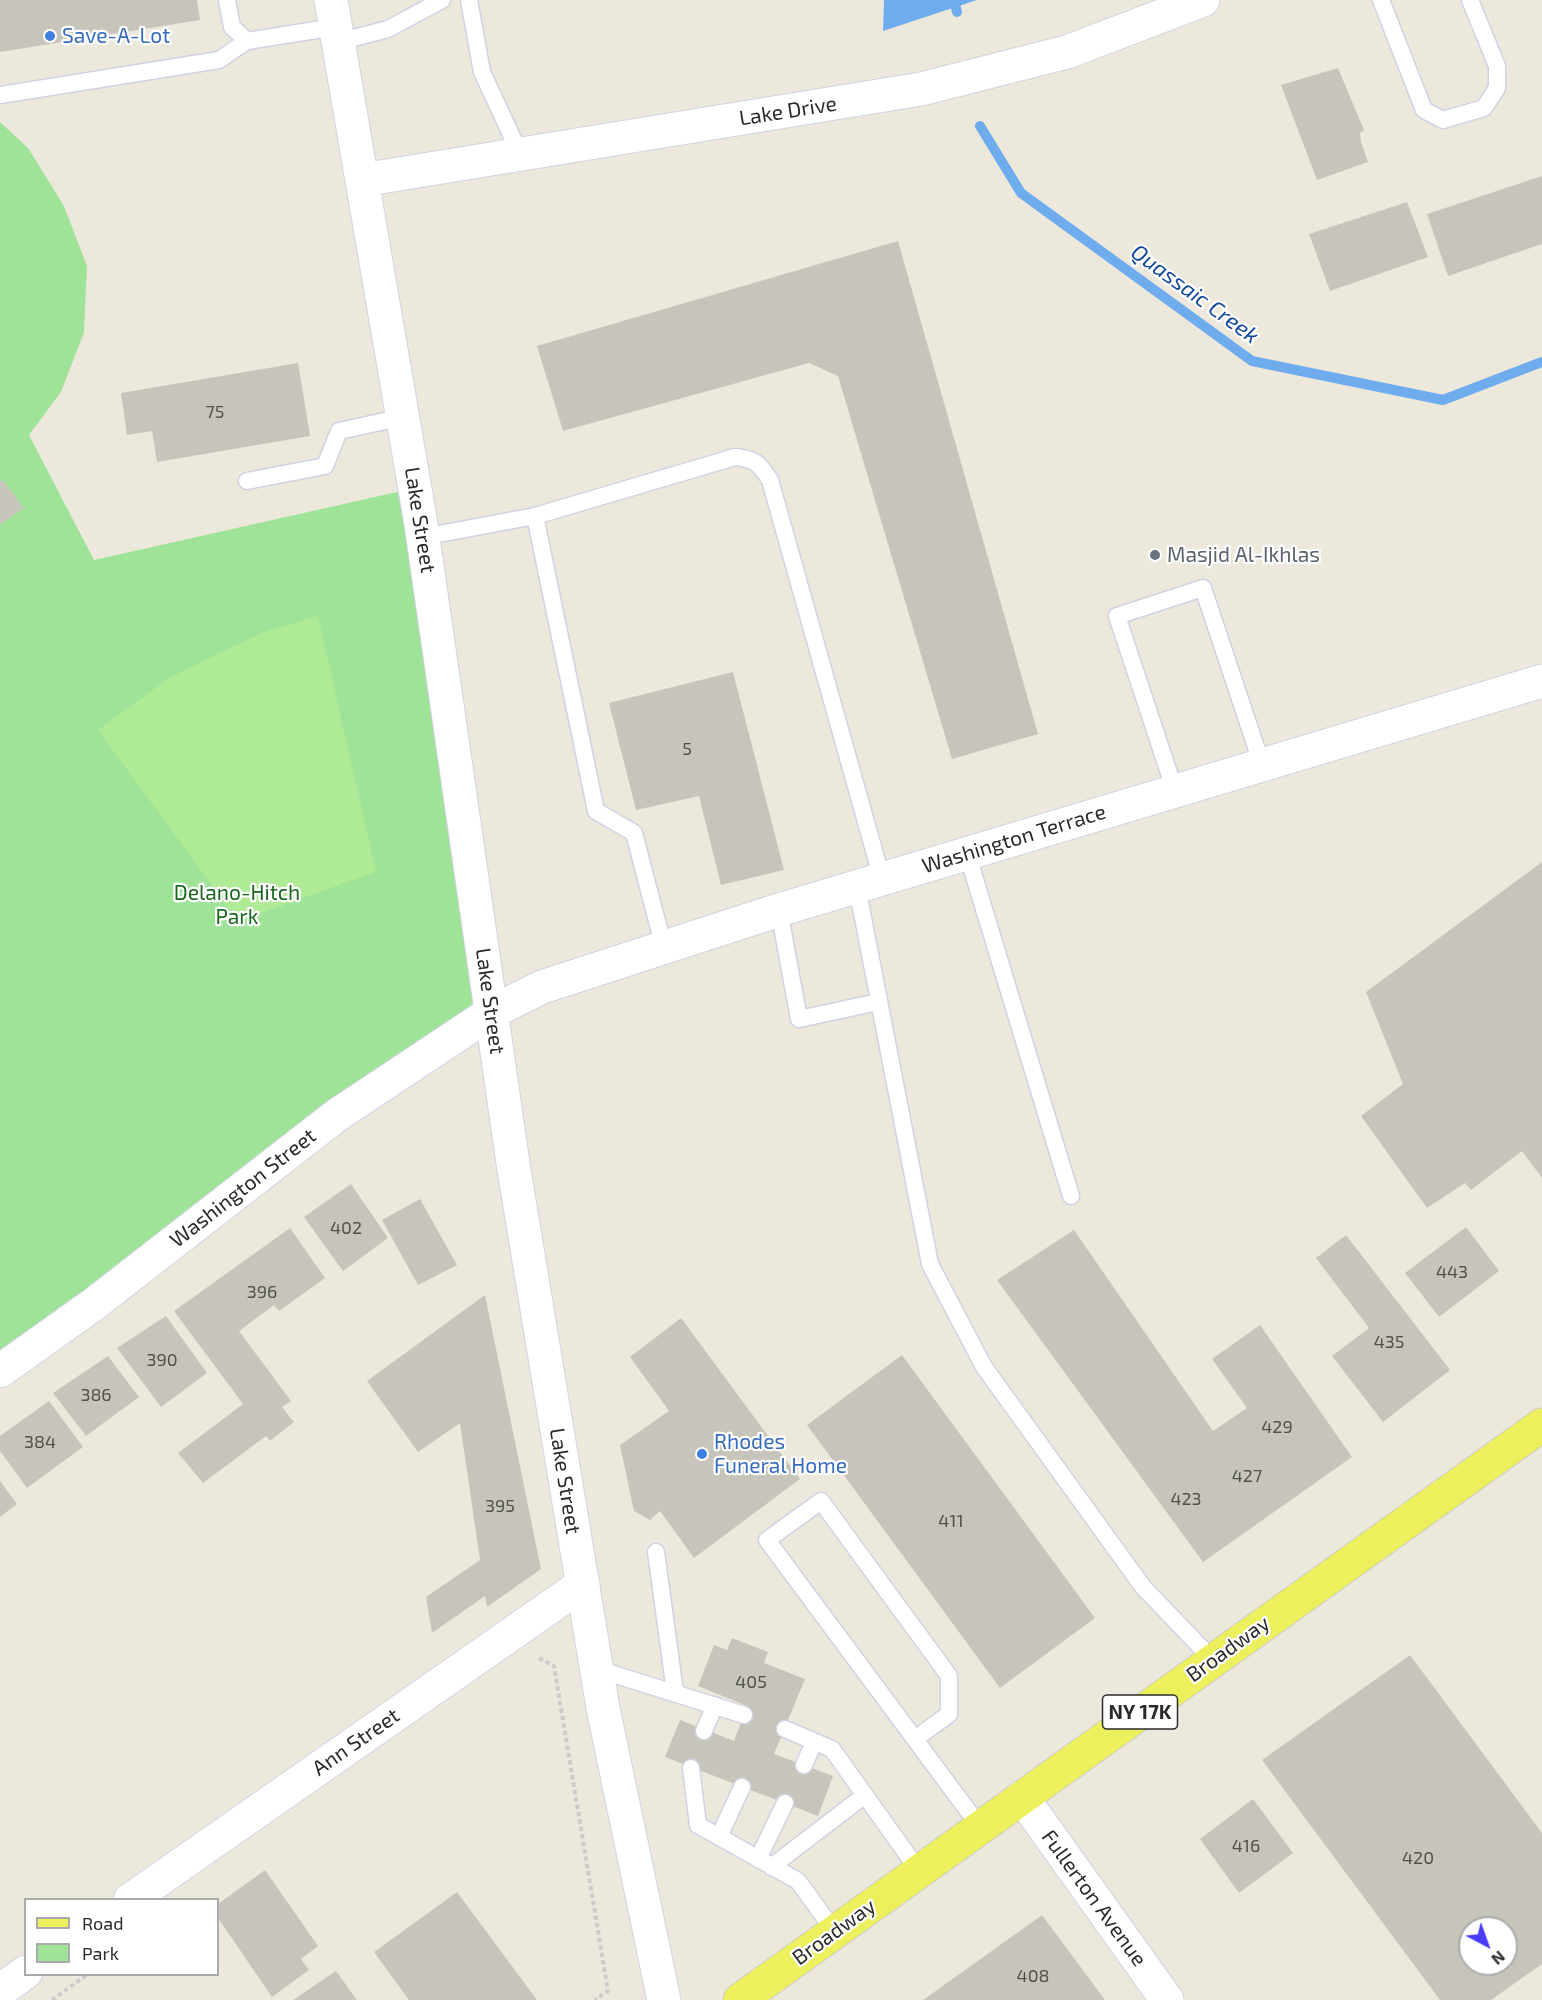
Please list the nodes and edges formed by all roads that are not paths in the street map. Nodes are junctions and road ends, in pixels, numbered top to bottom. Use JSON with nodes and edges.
{"nodes":[{"id":1,"x":227,"y":0,"type":"edge"},
{"id":2,"x":442,"y":0,"type":"edge"},
{"id":3,"x":469,"y":0,"type":"edge"},
{"id":4,"x":1203,"y":0,"type":"edge"},
{"id":5,"x":1382,"y":0,"type":"edge"},
{"id":6,"x":1470,"y":0,"type":"edge"},
{"id":7,"x":335,"y":23,"type":"edge"},
{"id":8,"x":247,"y":41,"type":"junction"},
{"id":9,"x":0,"y":95,"type":"edge"},
{"id":10,"x":520,"y":154,"type":"junction"},
{"id":11,"x":362,"y":180,"type":"junction"},
{"id":12,"x":403,"y":417,"type":"junction"},
{"id":13,"x":247,"y":481,"type":"dead end"},
{"id":14,"x":535,"y":516,"type":"junction"},
{"id":15,"x":423,"y":537,"type":"junction"},
{"id":16,"x":1542,"y":681,"type":"edge"},
{"id":17,"x":1262,"y":765,"type":"junction"},
{"id":18,"x":1174,"y":791,"type":"junction"},
{"id":19,"x":967,"y":853,"type":"junction"},
{"id":20,"x":869,"y":883,"type":"junction"},
{"id":21,"x":779,"y":910,"type":"junction"},
{"id":22,"x":664,"y":948,"type":"junction"},
{"id":23,"x":879,"y":1002,"type":"junction"},
{"id":24,"x":492,"y":1012,"type":"junction"},
{"id":25,"x":1071,"y":1196,"type":"dead end"},
{"id":26,"x":0,"y":1371,"type":"edge"},
{"id":27,"x":1542,"y":1425,"type":"edge"},
{"id":28,"x":656,"y":1552,"type":"dead end"},
{"id":29,"x":583,"y":1584,"type":"junction"},
{"id":30,"x":1212,"y":1660,"type":"junction"},
{"id":31,"x":597,"y":1669,"type":"junction"},
{"id":32,"x":675,"y":1692,"type":"junction"},
{"id":33,"x":715,"y":1705,"type":"junction"},
{"id":34,"x":744,"y":1714,"type":"dead end"},
{"id":35,"x":785,"y":1729,"type":"dead end"},
{"id":36,"x":704,"y":1731,"type":"dead end"},
{"id":37,"x":915,"y":1739,"type":"junction"},
{"id":38,"x":814,"y":1742,"type":"junction"},
{"id":39,"x":804,"y":1765,"type":"dead end"},
{"id":40,"x":691,"y":1768,"type":"dead end"},
{"id":41,"x":742,"y":1787,"type":"dead end"},
{"id":42,"x":865,"y":1795,"type":"junction"},
{"id":43,"x":1022,"y":1797,"type":"junction"},
{"id":44,"x":785,"y":1803,"type":"dead end"},
{"id":45,"x":980,"y":1827,"type":"junction"},
{"id":46,"x":718,"y":1837,"type":"junction"},
{"id":47,"x":764,"y":1863,"type":"junction"},
{"id":48,"x":919,"y":1871,"type":"junction"},
{"id":49,"x":131,"y":1898,"type":"edge"},
{"id":50,"x":835,"y":1932,"type":"junction"},
{"id":51,"x":24,"y":1973,"type":"edge"},
{"id":52,"x":0,"y":1991,"type":"edge"},
{"id":53,"x":664,"y":2000,"type":"edge"},
{"id":54,"x":740,"y":2000,"type":"edge"},
{"id":55,"x":1167,"y":2000,"type":"edge"}],
"edges":[{"from":1,"to":8,"type":"lane"},
{"from":2,"to":7,"type":"lane"},
{"from":3,"to":10,"type":"lane"},
{"from":4,"to":10,"type":"street","name":"Lake Drive"},
{"from":5,"to":6,"type":"lane"},
{"from":7,"to":8,"type":"lane"},
{"from":7,"to":11,"type":"street","name":"Lake Street"},
{"from":8,"to":9,"type":"lane"},
{"from":10,"to":11,"type":"street","name":"Lake Drive"},
{"from":11,"to":12,"type":"street","name":"Lake Street"},
{"from":12,"to":13,"type":"lane"},
{"from":12,"to":15,"type":"street","name":"Lake Street"},
{"from":14,"to":15,"type":"lane"},
{"from":14,"to":20,"type":"lane"},
{"from":14,"to":22,"type":"lane"},
{"from":15,"to":24,"type":"street","name":"Lake Street"},
{"from":16,"to":17,"type":"street","name":"Washington Terrace"},
{"from":17,"to":18,"type":"street","name":"Washington Terrace"},
{"from":17,"to":18,"type":"lane"},
{"from":18,"to":19,"type":"street","name":"Washington Terrace"},
{"from":19,"to":20,"type":"street","name":"Washington Terrace"},
{"from":19,"to":25,"type":"lane"},
{"from":20,"to":21,"type":"street","name":"Washington Terrace"},
{"from":20,"to":23,"type":"lane"},
{"from":21,"to":22,"type":"street","name":"Washington Terrace"},
{"from":21,"to":23,"type":"lane"},
{"from":22,"to":24,"type":"street","name":"Washington Terrace"},
{"from":23,"to":30,"type":"lane"},
{"from":24,"to":26,"type":"street","name":"Washington Street"},
{"from":24,"to":29,"type":"street","name":"Lake Street"},
{"from":27,"to":30,"type":"main road","name":"Broadway","number":"NY 17K"},
{"from":28,"to":32,"type":"lane"},
{"from":29,"to":31,"type":"street","name":"Lake Street"},
{"from":29,"to":49,"type":"street","name":"Ann Street"},
{"from":30,"to":43,"type":"main road","name":"Broadway","number":"NY 17K"},
{"from":31,"to":32,"type":"lane"},
{"from":31,"to":53,"type":"street","name":"Lake Street"},
{"from":32,"to":33,"type":"lane"},
{"from":33,"to":34,"type":"lane"},
{"from":33,"to":36,"type":"lane"},
{"from":35,"to":38,"type":"lane"},
{"from":37,"to":37,"type":"lane"},
{"from":37,"to":45,"type":"lane"},
{"from":38,"to":39,"type":"lane"},
{"from":38,"to":42,"type":"lane"},
{"from":40,"to":46,"type":"lane"},
{"from":41,"to":46,"type":"lane"},
{"from":42,"to":47,"type":"lane"},
{"from":42,"to":48,"type":"lane"},
{"from":43,"to":45,"type":"main road","name":"Broadway","number":"NY 17K"},
{"from":43,"to":55,"type":"street","name":"Fullerton Avenue"},
{"from":44,"to":47,"type":"lane"},
{"from":45,"to":48,"type":"main road","name":"Broadway","number":"NY 17K"},
{"from":46,"to":47,"type":"lane"},
{"from":47,"to":50,"type":"lane"},
{"from":48,"to":50,"type":"main road","name":"Broadway","number":"NY 17K"},
{"from":50,"to":54,"type":"main road","name":"Broadway","number":"NY 17K"},
{"from":51,"to":52,"type":"street"}]}
